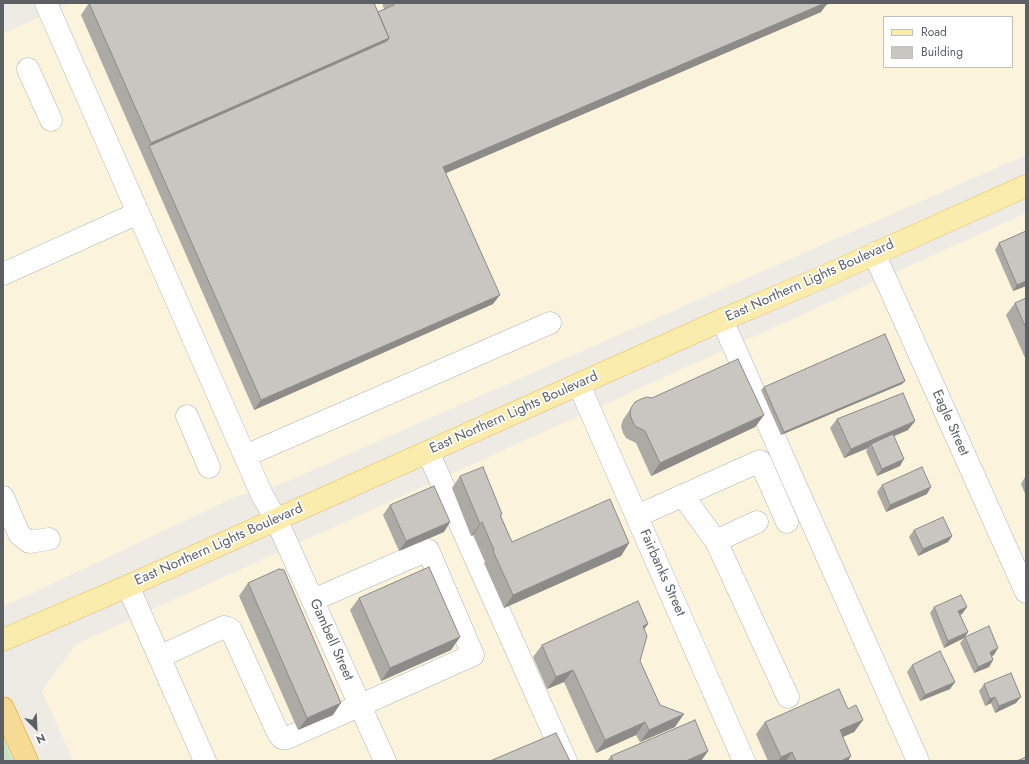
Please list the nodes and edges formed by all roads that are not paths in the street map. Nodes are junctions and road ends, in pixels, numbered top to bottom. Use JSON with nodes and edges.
{"nodes":[{"id":1,"x":46,"y":3,"type":"edge"},
{"id":2,"x":28,"y":69,"type":"dead end"},
{"id":3,"x":51,"y":120,"type":"dead end"},
{"id":4,"x":1026,"y":186,"type":"edge"},
{"id":5,"x":138,"y":213,"type":"junction"},
{"id":6,"x":874,"y":253,"type":"junction"},
{"id":7,"x":3,"y":274,"type":"edge"},
{"id":8,"x":722,"y":320,"type":"junction"},
{"id":9,"x":550,"y":323,"type":"dead end"},
{"id":10,"x":580,"y":385,"type":"junction"},
{"id":11,"x":187,"y":416,"type":"dead end"},
{"id":12,"x":428,"y":452,"type":"junction"},
{"id":13,"x":245,"y":456,"type":"junction"},
{"id":14,"x":209,"y":467,"type":"dead end"},
{"id":15,"x":3,"y":496,"type":"edge"},
{"id":16,"x":683,"y":496,"type":"junction"},
{"id":17,"x":637,"y":516,"type":"junction"},
{"id":18,"x":276,"y":519,"type":"junction"},
{"id":19,"x":757,"y":522,"type":"dead end"},
{"id":20,"x":787,"y":522,"type":"dead end"},
{"id":21,"x":49,"y":539,"type":"dead end"},
{"id":22,"x":716,"y":542,"type":"junction"},
{"id":23,"x":128,"y":586,"type":"junction"},
{"id":24,"x":1026,"y":592,"type":"edge"},
{"id":25,"x":313,"y":600,"type":"junction"},
{"id":26,"x":3,"y":640,"type":"edge"},
{"id":27,"x":159,"y":657,"type":"junction"},
{"id":28,"x":788,"y":696,"type":"dead end"},
{"id":29,"x":360,"y":706,"type":"junction"},
{"id":30,"x":3,"y":708,"type":"edge"},
{"id":31,"x":27,"y":761,"type":"edge"},
{"id":32,"x":205,"y":761,"type":"edge"},
{"id":33,"x":385,"y":761,"type":"edge"},
{"id":34,"x":566,"y":761,"type":"edge"},
{"id":35,"x":744,"y":761,"type":"edge"},
{"id":36,"x":918,"y":761,"type":"edge"}],
"edges":[{"from":1,"to":5,"type":"street","name":"Gambell Street"},
{"from":2,"to":3,"type":"street"},
{"from":4,"to":6,"type":"main road","name":"East Northern Lights Boulevard"},
{"from":5,"to":7,"type":"street"},
{"from":5,"to":13,"type":"street","name":"Gambell Street"},
{"from":6,"to":8,"type":"main road","name":"East Northern Lights Boulevard"},
{"from":6,"to":24,"type":"street","name":"Eagle Street"},
{"from":8,"to":10,"type":"main road","name":"East Northern Lights Boulevard"},
{"from":8,"to":36,"type":"street"},
{"from":9,"to":13,"type":"street"},
{"from":10,"to":12,"type":"main road","name":"East Northern Lights Boulevard"},
{"from":10,"to":17,"type":"street","name":"Fairbanks Street"},
{"from":11,"to":14,"type":"street"},
{"from":12,"to":18,"type":"main road","name":"East Northern Lights Boulevard"},
{"from":12,"to":34,"type":"street"},
{"from":13,"to":18,"type":"street","name":"Gambell Street"},
{"from":15,"to":21,"type":"street"},
{"from":16,"to":17,"type":"street"},
{"from":16,"to":20,"type":"street"},
{"from":16,"to":22,"type":"street"},
{"from":17,"to":35,"type":"street","name":"Fairbanks Street"},
{"from":18,"to":23,"type":"main road","name":"East Northern Lights Boulevard"},
{"from":18,"to":25,"type":"street","name":"Gambell Street"},
{"from":19,"to":22,"type":"street"},
{"from":22,"to":28,"type":"street"},
{"from":23,"to":26,"type":"main road","name":"East Northern Lights Boulevard"},
{"from":23,"to":27,"type":"street"},
{"from":25,"to":29,"type":"street","name":"Gambell Street"},
{"from":25,"to":29,"type":"street"},
{"from":27,"to":29,"type":"street"},
{"from":27,"to":32,"type":"street"},
{"from":29,"to":33,"type":"street","name":"Gambell Street"},
{"from":30,"to":31,"type":"highway"}]}
